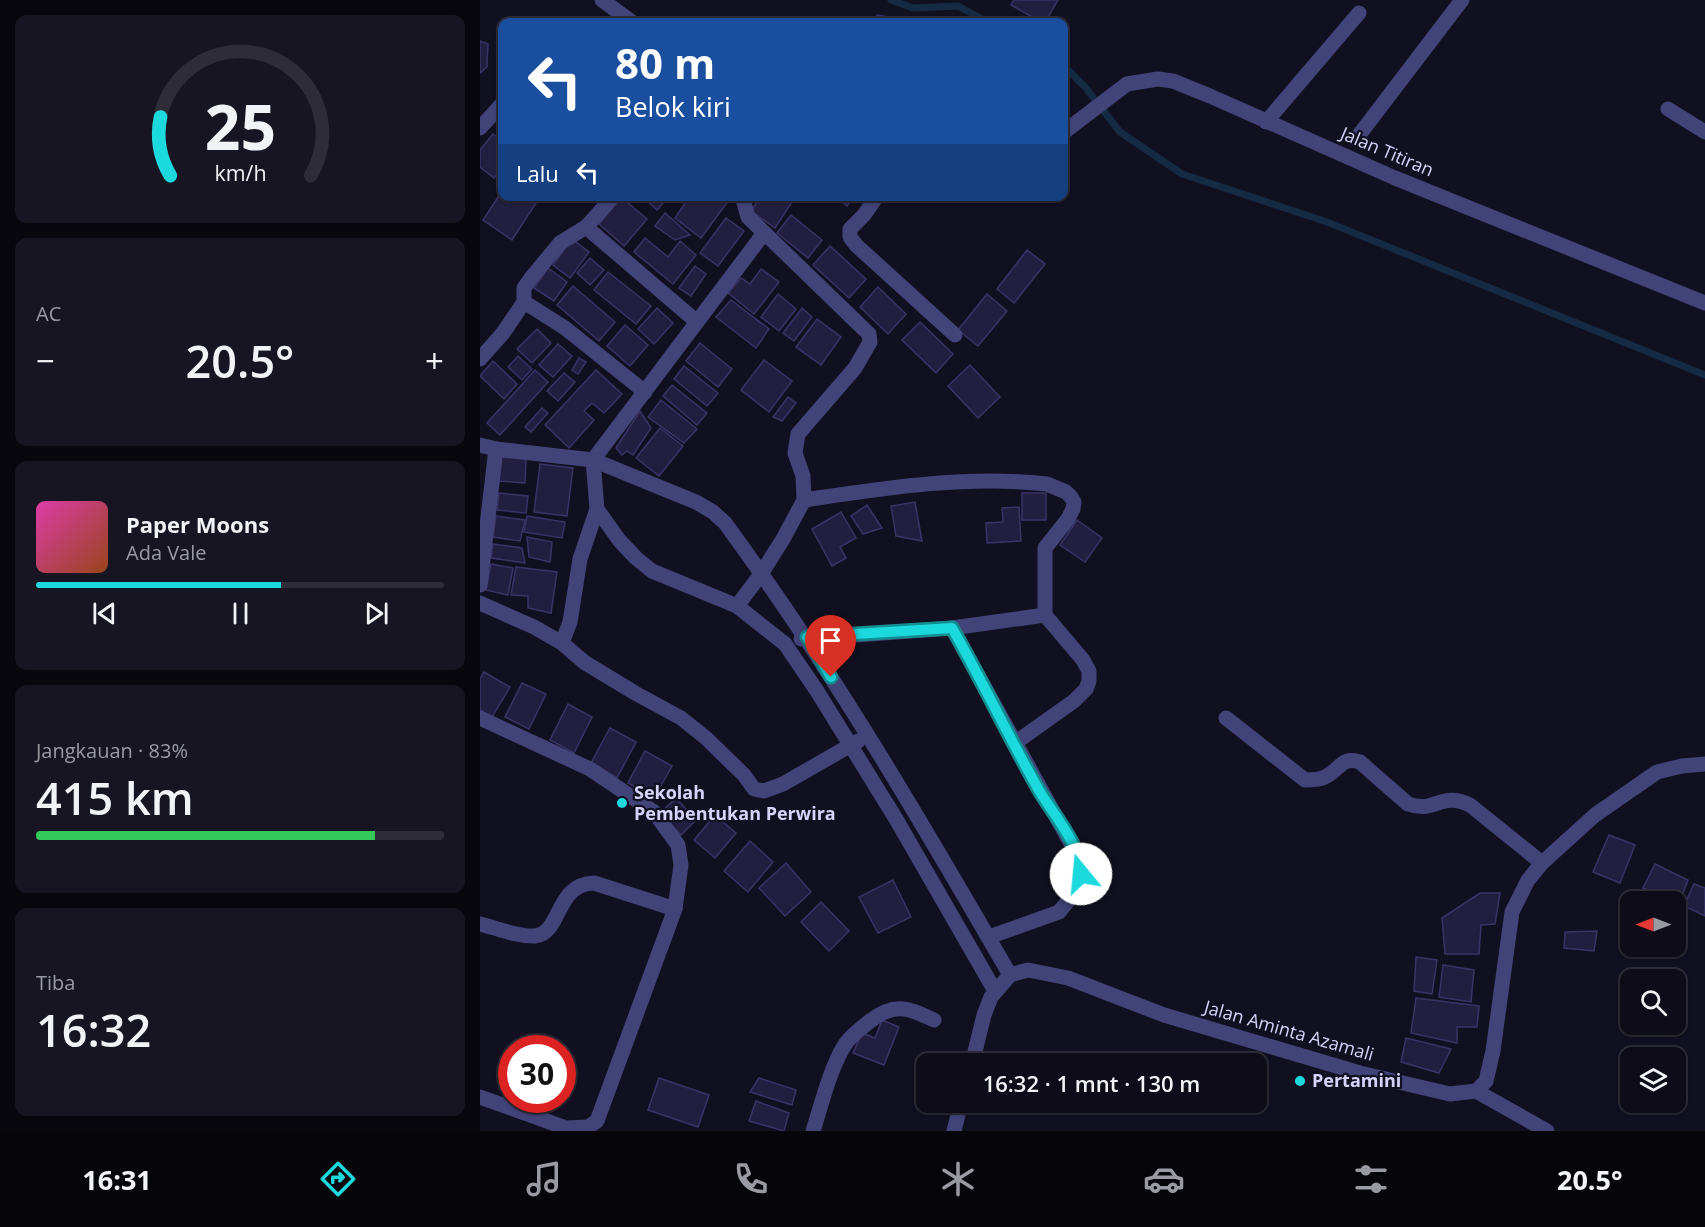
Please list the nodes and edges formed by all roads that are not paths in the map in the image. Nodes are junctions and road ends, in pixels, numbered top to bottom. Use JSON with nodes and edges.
{"nodes":[{"id":1,"x":602,"y":0,"type":"edge"},
{"id":2,"x":1462,"y":0,"type":"edge"},
{"id":3,"x":1359,"y":13,"type":"dead end"},
{"id":4,"x":627,"y":18,"type":"edge"},
{"id":5,"x":498,"y":108,"type":"edge"},
{"id":6,"x":1668,"y":109,"type":"dead end"},
{"id":7,"x":1266,"y":122,"type":"junction"},
{"id":8,"x":480,"y":128,"type":"edge"},
{"id":9,"x":1068,"y":129,"type":"edge"},
{"id":10,"x":1705,"y":132,"type":"edge"},
{"id":11,"x":1356,"y":139,"type":"dead end"},
{"id":12,"x":609,"y":201,"type":"edge"},
{"id":13,"x":745,"y":201,"type":"edge"},
{"id":14,"x":874,"y":201,"type":"edge"},
{"id":15,"x":586,"y":227,"type":"junction"},
{"id":16,"x":764,"y":233,"type":"junction"},
{"id":17,"x":524,"y":302,"type":"junction"},
{"id":18,"x":1705,"y":303,"type":"edge"},
{"id":19,"x":697,"y":322,"type":"junction"},
{"id":20,"x":956,"y":335,"type":"dead end"},
{"id":21,"x":480,"y":359,"type":"edge"},
{"id":22,"x":645,"y":392,"type":"junction"},
{"id":23,"x":480,"y":445,"type":"edge"},
{"id":24,"x":496,"y":449,"type":"junction"},
{"id":25,"x":593,"y":460,"type":"junction"},
{"id":26,"x":804,"y":500,"type":"junction"},
{"id":27,"x":597,"y":509,"type":"junction"},
{"id":28,"x":761,"y":574,"type":"junction"},
{"id":29,"x":480,"y":585,"type":"edge"},
{"id":30,"x":480,"y":603,"type":"edge"},
{"id":31,"x":737,"y":606,"type":"junction"},
{"id":32,"x":1045,"y":615,"type":"junction"},
{"id":33,"x":952,"y":628,"type":"junction"},
{"id":34,"x":807,"y":637,"type":"junction"},
{"id":35,"x":562,"y":643,"type":"junction"},
{"id":36,"x":785,"y":644,"type":"junction"},
{"id":37,"x":480,"y":718,"type":"edge"},
{"id":38,"x":1226,"y":718,"type":"dead end"},
{"id":39,"x":868,"y":736,"type":"junction"},
{"id":40,"x":1014,"y":743,"type":"junction"},
{"id":41,"x":850,"y":746,"type":"junction"},
{"id":42,"x":1705,"y":764,"type":"edge"},
{"id":43,"x":1542,"y":863,"type":"junction"},
{"id":44,"x":957,"y":884,"type":"junction"},
{"id":45,"x":939,"y":895,"type":"junction"},
{"id":46,"x":675,"y":909,"type":"junction"},
{"id":47,"x":480,"y":924,"type":"edge"},
{"id":48,"x":988,"y":937,"type":"junction"},
{"id":49,"x":1010,"y":975,"type":"junction"},
{"id":50,"x":995,"y":991,"type":"junction"},
{"id":51,"x":934,"y":1020,"type":"dead end"},
{"id":52,"x":975,"y":1053,"type":"edge"},
{"id":53,"x":1476,"y":1091,"type":"junction"},
{"id":54,"x":480,"y":1097,"type":"edge"},
{"id":55,"x":958,"y":1113,"type":"edge"},
{"id":56,"x":813,"y":1131,"type":"edge"},
{"id":57,"x":954,"y":1131,"type":"edge"},
{"id":58,"x":1547,"y":1131,"type":"edge"}],
"edges":[{"from":1,"to":4,"type":"street"},
{"from":2,"to":11,"type":"street"},
{"from":3,"to":7,"type":"street"},
{"from":5,"to":8,"type":"street"},
{"from":6,"to":10,"type":"street"},
{"from":7,"to":9,"type":"street","name":"Jalan Titiran"},
{"from":7,"to":18,"type":"street","name":"Jalan Titiran"},
{"from":12,"to":15,"type":"street"},
{"from":13,"to":16,"type":"street"},
{"from":14,"to":20,"type":"street"},
{"from":15,"to":17,"type":"street"},
{"from":15,"to":19,"type":"street"},
{"from":16,"to":19,"type":"street"},
{"from":16,"to":26,"type":"street"},
{"from":17,"to":21,"type":"street"},
{"from":17,"to":22,"type":"street"},
{"from":19,"to":22,"type":"street"},
{"from":22,"to":25,"type":"street"},
{"from":23,"to":24,"type":"street"},
{"from":24,"to":25,"type":"street"},
{"from":24,"to":29,"type":"street"},
{"from":25,"to":27,"type":"street"},
{"from":25,"to":28,"type":"street"},
{"from":26,"to":28,"type":"street"},
{"from":26,"to":32,"type":"street"},
{"from":27,"to":31,"type":"street"},
{"from":27,"to":35,"type":"street"},
{"from":28,"to":31,"type":"street"},
{"from":28,"to":34,"type":"street"},
{"from":30,"to":35,"type":"street"},
{"from":31,"to":36,"type":"street"},
{"from":32,"to":33,"type":"street"},
{"from":32,"to":40,"type":"street"},
{"from":33,"to":34,"type":"street"},
{"from":33,"to":40,"type":"street"},
{"from":34,"to":36,"type":"street"},
{"from":34,"to":39,"type":"street"},
{"from":35,"to":41,"type":"street"},
{"from":36,"to":41,"type":"street"},
{"from":37,"to":46,"type":"street"},
{"from":38,"to":43,"type":"street"},
{"from":39,"to":41,"type":"street"},
{"from":39,"to":44,"type":"street"},
{"from":40,"to":48,"type":"street"},
{"from":41,"to":45,"type":"street"},
{"from":42,"to":43,"type":"street"},
{"from":43,"to":53,"type":"street"},
{"from":44,"to":45,"type":"street"},
{"from":44,"to":48,"type":"street"},
{"from":45,"to":50,"type":"street"},
{"from":46,"to":47,"type":"street"},
{"from":46,"to":54,"type":"street"},
{"from":48,"to":49,"type":"street"},
{"from":49,"to":50,"type":"street"},
{"from":49,"to":53,"type":"street","name":"Jalan Aminta Azamali"},
{"from":50,"to":52,"type":"street"},
{"from":51,"to":56,"type":"street"},
{"from":53,"to":58,"type":"street"},
{"from":55,"to":57,"type":"street"}]}
